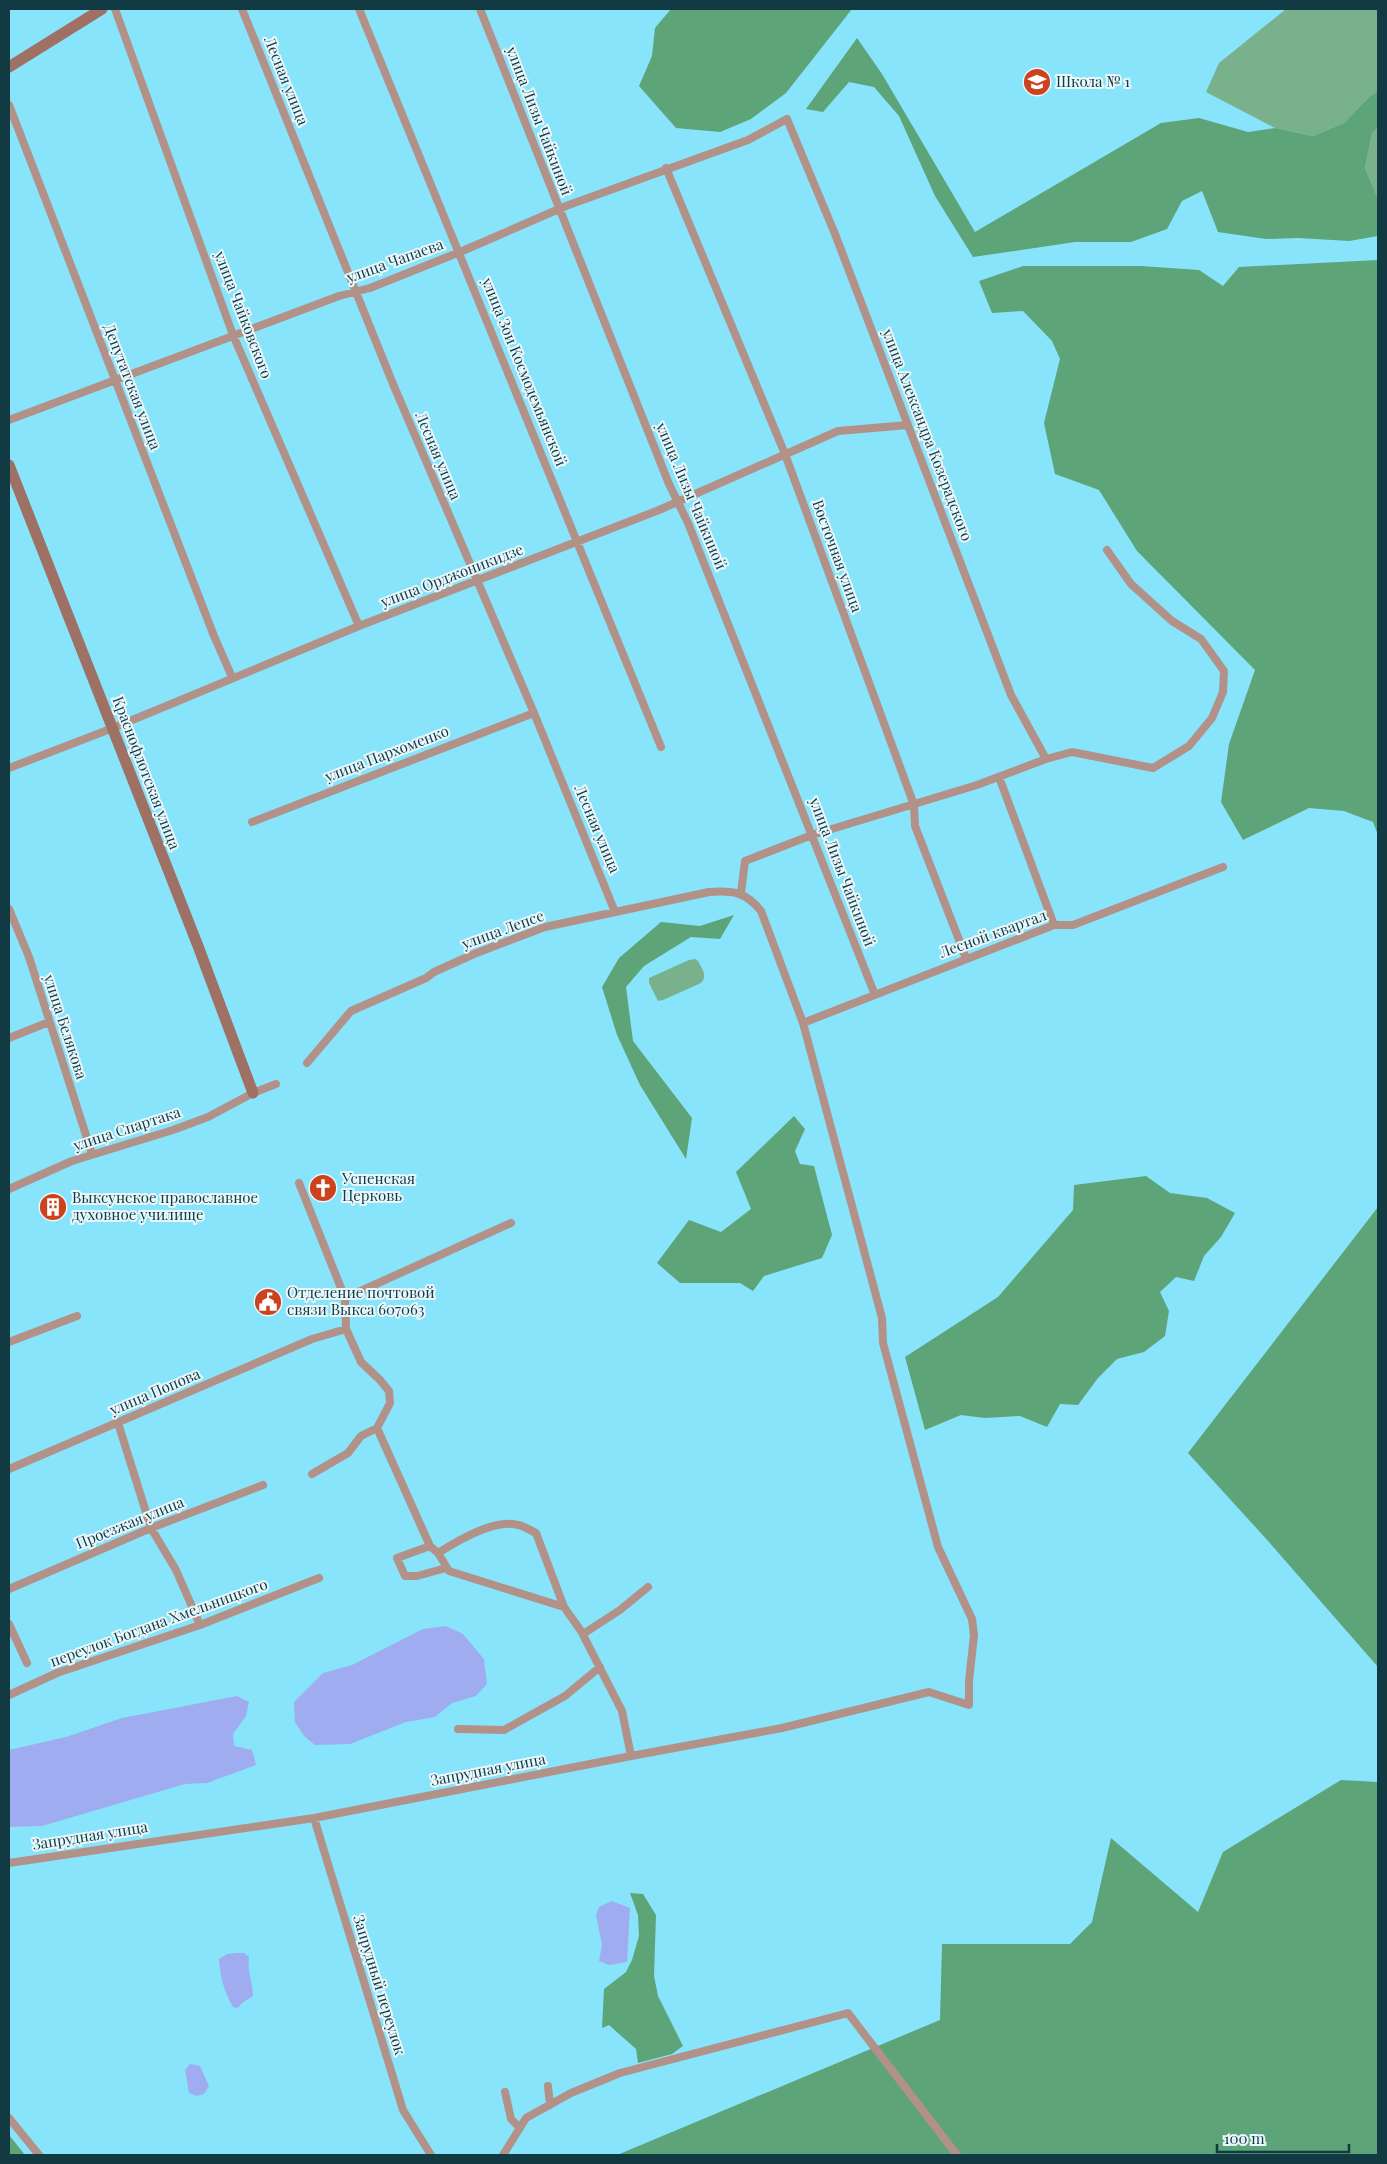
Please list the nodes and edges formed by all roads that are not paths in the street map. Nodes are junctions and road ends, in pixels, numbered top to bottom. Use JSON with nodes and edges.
{"nodes":[{"id":1,"x":102,"y":9,"type":"edge"},
{"id":2,"x":114,"y":9,"type":"edge"},
{"id":3,"x":242,"y":9,"type":"edge"},
{"id":4,"x":358,"y":9,"type":"edge"},
{"id":5,"x":480,"y":9,"type":"edge"},
{"id":6,"x":9,"y":67,"type":"edge"},
{"id":7,"x":9,"y":105,"type":"edge"},
{"id":8,"x":787,"y":119,"type":"joint"},
{"id":9,"x":666,"y":168,"type":"junction"},
{"id":10,"x":558,"y":209,"type":"junction"},
{"id":11,"x":460,"y":252,"type":"junction"},
{"id":12,"x":356,"y":291,"type":"junction"},
{"id":13,"x":233,"y":335,"type":"junction"},
{"id":14,"x":115,"y":379,"type":"junction"},
{"id":15,"x":9,"y":420,"type":"edge"},
{"id":16,"x":908,"y":425,"type":"junction"},
{"id":17,"x":785,"y":454,"type":"junction"},
{"id":18,"x":9,"y":465,"type":"edge"},
{"id":19,"x":677,"y":502,"type":"junction"},
{"id":20,"x":578,"y":542,"type":"junction"},
{"id":21,"x":1107,"y":550,"type":"dead end"},
{"id":22,"x":477,"y":580,"type":"junction"},
{"id":23,"x":359,"y":626,"type":"junction"},
{"id":24,"x":232,"y":677,"type":"junction"},
{"id":25,"x":534,"y":713,"type":"junction"},
{"id":26,"x":113,"y":728,"type":"junction"},
{"id":27,"x":661,"y":747,"type":"dead end"},
{"id":28,"x":1046,"y":759,"type":"junction"},
{"id":29,"x":9,"y":768,"type":"edge"},
{"id":30,"x":999,"y":778,"type":"junction"},
{"id":31,"x":914,"y":805,"type":"junction"},
{"id":32,"x":252,"y":822,"type":"dead end"},
{"id":33,"x":812,"y":835,"type":"junction"},
{"id":34,"x":1223,"y":867,"type":"dead end"},
{"id":35,"x":741,"y":893,"type":"junction"},
{"id":36,"x":9,"y":909,"type":"edge"},
{"id":37,"x":615,"y":912,"type":"junction"},
{"id":38,"x":1054,"y":925,"type":"junction"},
{"id":39,"x":966,"y":958,"type":"junction"},
{"id":40,"x":875,"y":995,"type":"junction"},
{"id":41,"x":49,"y":1022,"type":"junction"},
{"id":42,"x":803,"y":1023,"type":"junction"},
{"id":43,"x":9,"y":1038,"type":"edge"},
{"id":44,"x":307,"y":1063,"type":"dead end"},
{"id":45,"x":276,"y":1084,"type":"dead end"},
{"id":46,"x":253,"y":1093,"type":"junction"},
{"id":47,"x":92,"y":1154,"type":"junction"},
{"id":48,"x":298,"y":1183,"type":"dead end"},
{"id":49,"x":9,"y":1189,"type":"edge"},
{"id":50,"x":511,"y":1223,"type":"dead end"},
{"id":51,"x":345,"y":1298,"type":"junction"},
{"id":52,"x":78,"y":1316,"type":"dead end"},
{"id":53,"x":346,"y":1329,"type":"junction"},
{"id":54,"x":9,"y":1342,"type":"edge"},
{"id":55,"x":118,"y":1423,"type":"junction"},
{"id":56,"x":376,"y":1428,"type":"junction"},
{"id":57,"x":9,"y":1469,"type":"edge"},
{"id":58,"x":312,"y":1474,"type":"dead end"},
{"id":59,"x":263,"y":1485,"type":"dead end"},
{"id":60,"x":151,"y":1528,"type":"junction"},
{"id":61,"x":430,"y":1546,"type":"junction"},
{"id":62,"x":438,"y":1553,"type":"junction"},
{"id":63,"x":446,"y":1568,"type":"junction"},
{"id":64,"x":319,"y":1578,"type":"dead end"},
{"id":65,"x":648,"y":1587,"type":"dead end"},
{"id":66,"x":9,"y":1589,"type":"edge"},
{"id":67,"x":564,"y":1607,"type":"junction"},
{"id":68,"x":9,"y":1624,"type":"edge"},
{"id":69,"x":200,"y":1626,"type":"junction"},
{"id":70,"x":583,"y":1634,"type":"junction"},
{"id":71,"x":27,"y":1663,"type":"dead end"},
{"id":72,"x":600,"y":1667,"type":"junction"},
{"id":73,"x":9,"y":1696,"type":"edge"},
{"id":74,"x":458,"y":1729,"type":"dead end"},
{"id":75,"x":631,"y":1756,"type":"junction"},
{"id":76,"x":314,"y":1818,"type":"junction"},
{"id":77,"x":9,"y":1863,"type":"edge"},
{"id":78,"x":548,"y":2086,"type":"dead end"},
{"id":79,"x":505,"y":2092,"type":"dead end"},
{"id":80,"x":550,"y":2105,"type":"junction"},
{"id":81,"x":9,"y":2118,"type":"edge"},
{"id":82,"x":520,"y":2128,"type":"junction"},
{"id":83,"x":39,"y":2155,"type":"edge"},
{"id":84,"x":431,"y":2155,"type":"edge"},
{"id":85,"x":503,"y":2155,"type":"edge"},
{"id":86,"x":957,"y":2155,"type":"edge"}],
"edges":[{"from":1,"to":6,"type":"street"},
{"from":2,"to":13,"type":"street","name":"улица Чайковского"},
{"from":3,"to":12,"type":"street","name":"Лесная улица"},
{"from":4,"to":11,"type":"street","name":"улица Зои Космодемьянской"},
{"from":5,"to":10,"type":"street","name":"улица Лизы Чайкиной"},
{"from":7,"to":14,"type":"street","name":"Депутатская улица"},
{"from":8,"to":9,"type":"street","name":"улица Чапаева"},
{"from":8,"to":16,"type":"street","name":"улица Александра Козерадского"},
{"from":9,"to":10,"type":"street","name":"улица Чапаева"},
{"from":9,"to":17,"type":"street","name":"Восточная улица"},
{"from":10,"to":11,"type":"street","name":"улица Чапаева"},
{"from":10,"to":19,"type":"street","name":"улица Лизы Чайкиной"},
{"from":11,"to":12,"type":"street","name":"улица Чапаева"},
{"from":11,"to":20,"type":"street","name":"улица Зои Космодемьянской"},
{"from":12,"to":13,"type":"street","name":"улица Чапаева"},
{"from":12,"to":22,"type":"street","name":"Лесная улица"},
{"from":13,"to":14,"type":"street","name":"улица Чапаева"},
{"from":13,"to":23,"type":"street","name":"улица Чайковского"},
{"from":14,"to":15,"type":"street","name":"улица Чапаева"},
{"from":14,"to":24,"type":"street","name":"Депутатская улица"},
{"from":16,"to":17,"type":"street","name":"улица Орджоникидзе"},
{"from":16,"to":28,"type":"street","name":"улица Александра Козерадского"},
{"from":17,"to":19,"type":"street","name":"улица Орджоникидзе"},
{"from":17,"to":31,"type":"street","name":"Восточная улица"},
{"from":18,"to":26,"type":"street","name":"Краснофлотская улица"},
{"from":19,"to":20,"type":"street","name":"улица Орджоникидзе"},
{"from":19,"to":33,"type":"street","name":"улица Лизы Чайкиной"},
{"from":20,"to":22,"type":"street","name":"улица Орджоникидзе"},
{"from":20,"to":27,"type":"street","name":"улица Зои Космодемьянской"},
{"from":21,"to":28,"type":"street"},
{"from":22,"to":23,"type":"street","name":"улица Орджоникидзе"},
{"from":22,"to":25,"type":"street","name":"Лесная улица"},
{"from":23,"to":24,"type":"street","name":"улица Орджоникидзе"},
{"from":24,"to":26,"type":"street","name":"улица Орджоникидзе"},
{"from":25,"to":32,"type":"street","name":"улица Пархоменко"},
{"from":25,"to":37,"type":"street","name":"Лесная улица"},
{"from":26,"to":29,"type":"street","name":"улица Орджоникидзе"},
{"from":26,"to":46,"type":"street","name":"Краснофлотская улица"},
{"from":28,"to":30,"type":"street"},
{"from":30,"to":31,"type":"street"},
{"from":30,"to":38,"type":"street"},
{"from":31,"to":33,"type":"street"},
{"from":31,"to":39,"type":"street","name":"Восточная улица"},
{"from":33,"to":35,"type":"street"},
{"from":33,"to":40,"type":"street","name":"улица Лизы Чайкиной"},
{"from":34,"to":38,"type":"street","name":"Лесной квартал"},
{"from":35,"to":37,"type":"street","name":"улица Лепсе"},
{"from":35,"to":42,"type":"street"},
{"from":36,"to":41,"type":"street","name":"улица Белякова"},
{"from":37,"to":44,"type":"street","name":"улица Лепсе"},
{"from":38,"to":39,"type":"street","name":"Лесной квартал"},
{"from":39,"to":40,"type":"street","name":"Лесной квартал"},
{"from":40,"to":42,"type":"street","name":"Лесной квартал"},
{"from":41,"to":43,"type":"street"},
{"from":41,"to":47,"type":"street","name":"улица Белякова"},
{"from":42,"to":75,"type":"street","name":"Запрудная улица"},
{"from":45,"to":46,"type":"street"},
{"from":46,"to":47,"type":"street","name":"улица Спартака"},
{"from":47,"to":49,"type":"street","name":"улица Спартака"},
{"from":48,"to":51,"type":"street"},
{"from":50,"to":51,"type":"street"},
{"from":51,"to":53,"type":"street"},
{"from":52,"to":54,"type":"street"},
{"from":53,"to":55,"type":"street","name":"улица Попова"},
{"from":53,"to":56,"type":"street"},
{"from":55,"to":57,"type":"street","name":"улица Попова"},
{"from":55,"to":60,"type":"street"},
{"from":56,"to":58,"type":"street"},
{"from":56,"to":61,"type":"street"},
{"from":59,"to":60,"type":"street","name":"Проезжая улица"},
{"from":60,"to":66,"type":"street","name":"Проезжая улица"},
{"from":60,"to":69,"type":"street"},
{"from":61,"to":62,"type":"street"},
{"from":61,"to":63,"type":"street"},
{"from":62,"to":63,"type":"street"},
{"from":62,"to":67,"type":"street"},
{"from":63,"to":67,"type":"street"},
{"from":64,"to":69,"type":"street","name":"переулок Богдана Хмельницкого"},
{"from":65,"to":70,"type":"street"},
{"from":67,"to":70,"type":"street"},
{"from":68,"to":71,"type":"street"},
{"from":69,"to":73,"type":"street","name":"переулок Богдана Хмельницкого"},
{"from":70,"to":72,"type":"street"},
{"from":72,"to":74,"type":"street"},
{"from":72,"to":75,"type":"street"},
{"from":75,"to":76,"type":"street","name":"Запрудная улица"},
{"from":76,"to":77,"type":"street","name":"Запрудная улица"},
{"from":76,"to":84,"type":"street","name":"Запрудный переулок"},
{"from":78,"to":80,"type":"street"},
{"from":79,"to":82,"type":"street"},
{"from":80,"to":82,"type":"street"},
{"from":80,"to":86,"type":"street"},
{"from":81,"to":83,"type":"street"},
{"from":82,"to":85,"type":"street"}]}
